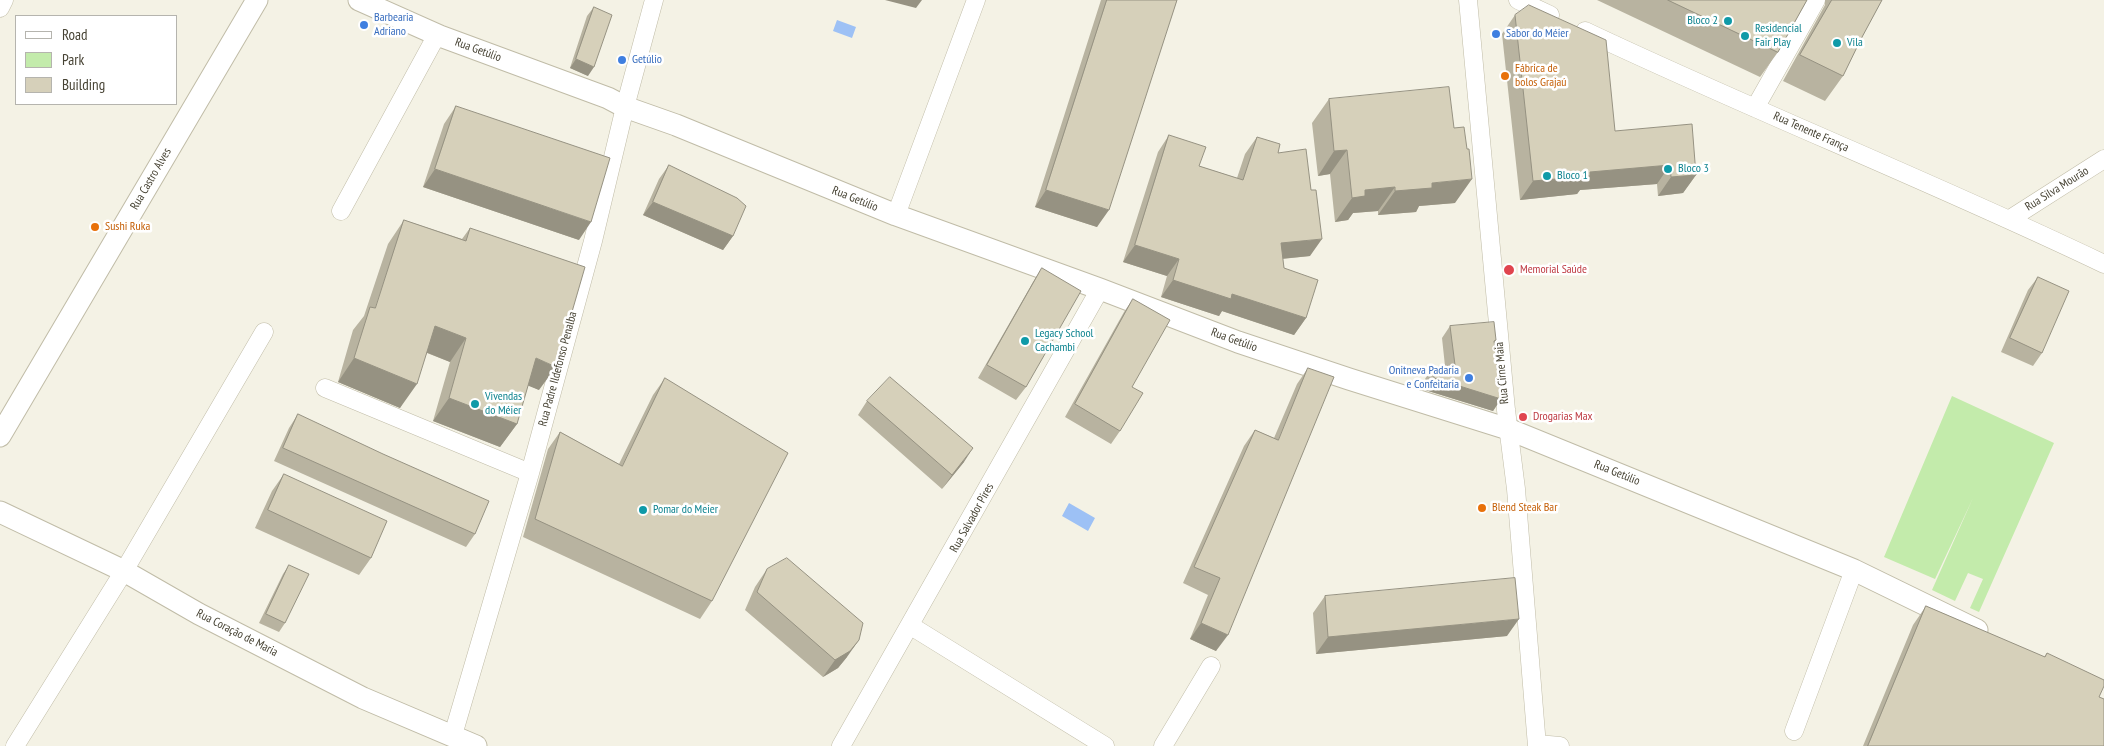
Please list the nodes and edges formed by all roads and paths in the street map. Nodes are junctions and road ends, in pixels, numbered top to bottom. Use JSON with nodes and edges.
{"nodes":[{"id":1,"x":4,"y":0,"type":"edge"},
{"id":2,"x":257,"y":0,"type":"edge"},
{"id":3,"x":359,"y":0,"type":"edge"},
{"id":4,"x":654,"y":0,"type":"edge"},
{"id":5,"x":976,"y":0,"type":"edge"},
{"id":6,"x":1468,"y":0,"type":"edge"},
{"id":7,"x":1518,"y":0,"type":"edge"},
{"id":8,"x":1816,"y":0,"type":"edge"},
{"id":9,"x":0,"y":8,"type":"edge"},
{"id":10,"x":440,"y":36,"type":"junction"},
{"id":11,"x":625,"y":107,"type":"junction"},
{"id":12,"x":1755,"y":108,"type":"junction"},
{"id":13,"x":2104,"y":159,"type":"edge"},
{"id":14,"x":341,"y":211,"type":"dead end"},
{"id":15,"x":896,"y":215,"type":"junction"},
{"id":16,"x":2010,"y":219,"type":"junction"},
{"id":17,"x":2104,"y":264,"type":"edge"},
{"id":18,"x":1100,"y":289,"type":"junction"},
{"id":19,"x":264,"y":332,"type":"dead end"},
{"id":20,"x":325,"y":388,"type":"dead end"},
{"id":21,"x":1508,"y":429,"type":"junction"},
{"id":22,"x":0,"y":436,"type":"edge"},
{"id":23,"x":530,"y":473,"type":"junction"},
{"id":24,"x":0,"y":512,"type":"edge"},
{"id":25,"x":1854,"y":570,"type":"junction"},
{"id":26,"x":124,"y":571,"type":"junction"},
{"id":27,"x":911,"y":626,"type":"junction"},
{"id":28,"x":1997,"y":639,"type":"edge"},
{"id":29,"x":1211,"y":666,"type":"dead end"},
{"id":30,"x":1794,"y":731,"type":"dead end"},
{"id":31,"x":453,"y":735,"type":"junction"},
{"id":32,"x":1537,"y":745,"type":"edge"},
{"id":33,"x":15,"y":746,"type":"edge"},
{"id":34,"x":476,"y":746,"type":"edge"},
{"id":35,"x":841,"y":746,"type":"edge"},
{"id":36,"x":1106,"y":746,"type":"edge"},
{"id":37,"x":1163,"y":746,"type":"edge"},
{"id":38,"x":1560,"y":746,"type":"edge"}],
"edges":[{"from":1,"to":9,"type":"street"},
{"from":2,"to":22,"type":"street","name":"Rua Castro Alves"},
{"from":3,"to":10,"type":"street","name":"Rua Getúlio"},
{"from":4,"to":11,"type":"street","name":"Rua Padre Ildefonso Penalba"},
{"from":5,"to":15,"type":"street"},
{"from":6,"to":21,"type":"street","name":"Rua Cirne Maia"},
{"from":7,"to":12,"type":"street","name":"Rua Tenente França"},
{"from":8,"to":12,"type":"street"},
{"from":10,"to":11,"type":"street","name":"Rua Getúlio"},
{"from":10,"to":14,"type":"street"},
{"from":11,"to":15,"type":"street","name":"Rua Getúlio"},
{"from":11,"to":23,"type":"street","name":"Rua Padre Ildefonso Penalba"},
{"from":12,"to":16,"type":"street","name":"Rua Tenente França"},
{"from":13,"to":16,"type":"street","name":"Rua Silva Mourão"},
{"from":15,"to":18,"type":"street","name":"Rua Getúlio"},
{"from":16,"to":17,"type":"street","name":"Rua Tenente França"},
{"from":18,"to":21,"type":"street","name":"Rua Getúlio"},
{"from":18,"to":27,"type":"street","name":"Rua Salvador Pires"},
{"from":19,"to":26,"type":"street"},
{"from":20,"to":23,"type":"street"},
{"from":21,"to":25,"type":"street","name":"Rua Getúlio"},
{"from":21,"to":32,"type":"street","name":"Rua Cirne Maia"},
{"from":23,"to":31,"type":"street","name":"Rua Padre Ildefonso Penalba"},
{"from":24,"to":26,"type":"street","name":"Rua Coração de Maria"},
{"from":25,"to":28,"type":"street","name":"Rua Getúlio"},
{"from":25,"to":30,"type":"street"},
{"from":26,"to":31,"type":"street","name":"Rua Coração de Maria"},
{"from":26,"to":33,"type":"street"},
{"from":27,"to":35,"type":"street","name":"Rua Salvador Pires"},
{"from":27,"to":36,"type":"street"},
{"from":29,"to":37,"type":"street"},
{"from":31,"to":34,"type":"street","name":"Rua Coração de Maria"},
{"from":32,"to":38,"type":"street"}]}
